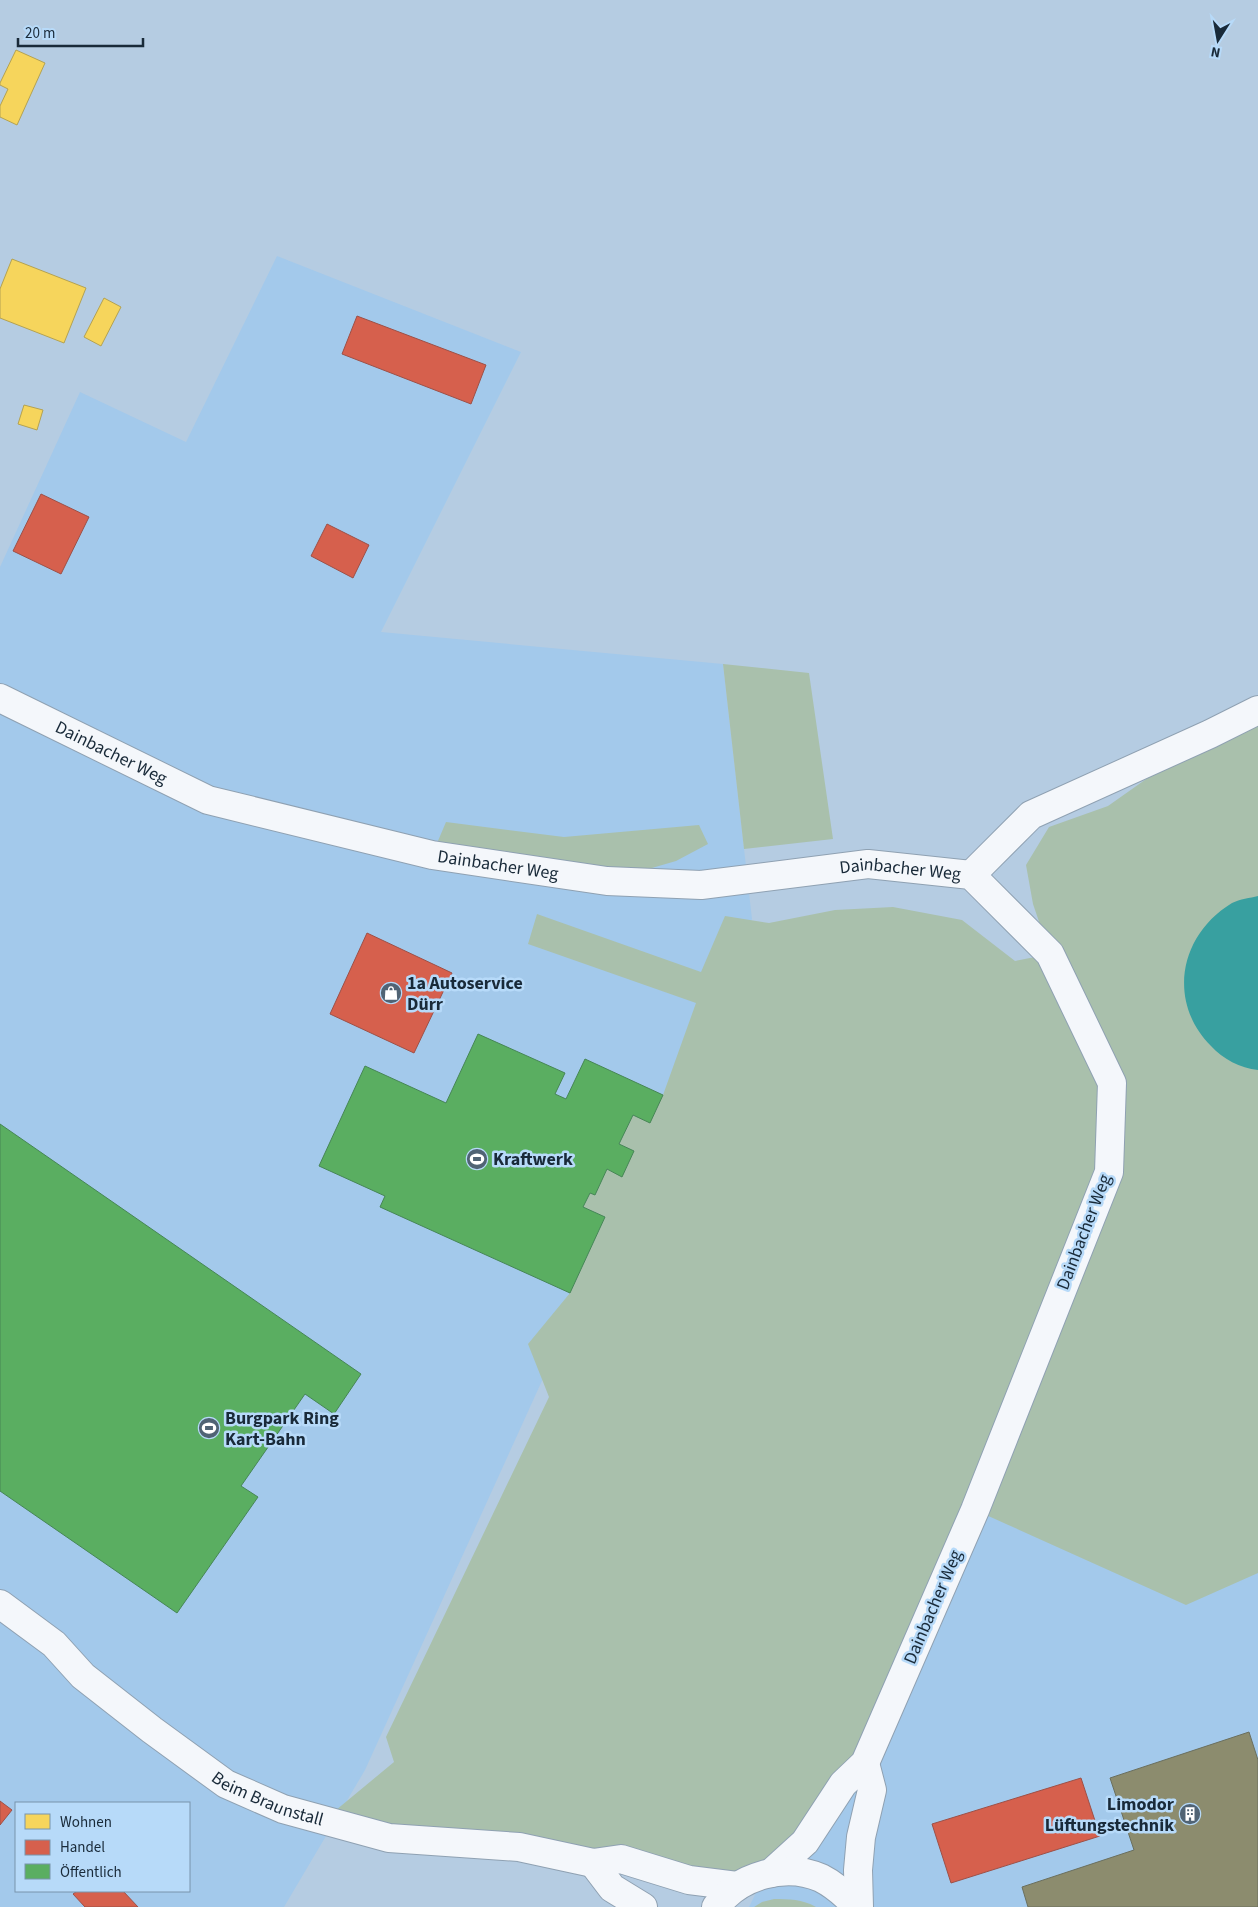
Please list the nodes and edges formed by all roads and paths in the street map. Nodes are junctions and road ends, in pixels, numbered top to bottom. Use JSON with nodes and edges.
{"nodes":[{"id":1,"x":0,"y":698,"type":"edge"},
{"id":2,"x":1256,"y":711,"type":"edge"},
{"id":3,"x":971,"y":875,"type":"junction"},
{"id":4,"x":0,"y":1604,"type":"edge"},
{"id":5,"x":865,"y":1763,"type":"junction"},
{"id":6,"x":593,"y":1864,"type":"junction"},
{"id":7,"x":771,"y":1873,"type":"junction"},
{"id":8,"x":737,"y":1886,"type":"junction"},
{"id":9,"x":643,"y":1907,"type":"edge"},
{"id":10,"x":716,"y":1907,"type":"edge"},
{"id":11,"x":858,"y":1907,"type":"edge"}],
"edges":[{"from":1,"to":3,"type":"street","name":"Dainbacher Weg"},
{"from":2,"to":3,"type":"street"},
{"from":3,"to":5,"type":"street","name":"Dainbacher Weg"},
{"from":4,"to":6,"type":"street","name":"Beim Braunstall"},
{"from":5,"to":7,"type":"street","name":"Dainbacher Weg"},
{"from":5,"to":11,"type":"street"},
{"from":6,"to":8,"type":"street","name":"Beim Braunstall"},
{"from":6,"to":9,"type":"street"},
{"from":7,"to":8,"type":"street"},
{"from":7,"to":11,"type":"street"},
{"from":8,"to":10,"type":"street"}]}
